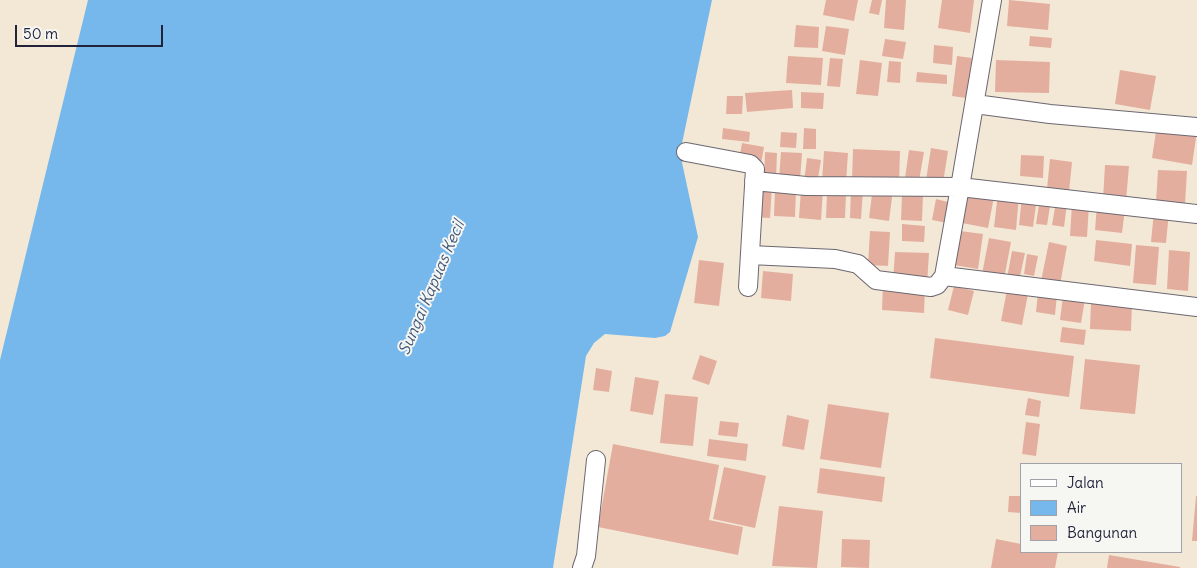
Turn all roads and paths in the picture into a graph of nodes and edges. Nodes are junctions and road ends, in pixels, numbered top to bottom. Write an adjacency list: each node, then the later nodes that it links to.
1 (992, 0): 2 (street)
2 (975, 104): 3 (street); 6 (street)
3 (1197, 127)
4 (686, 152): 5 (street)
5 (754, 181): 6 (street); 8 (street)
6 (960, 187): 7 (street); 9 (street)
7 (1197, 214)
8 (750, 255): 9 (street); 10 (street)
9 (944, 276): 11 (street)
10 (748, 287)
11 (1197, 307)
12 (596, 460): 13 (street)
13 (582, 568)

